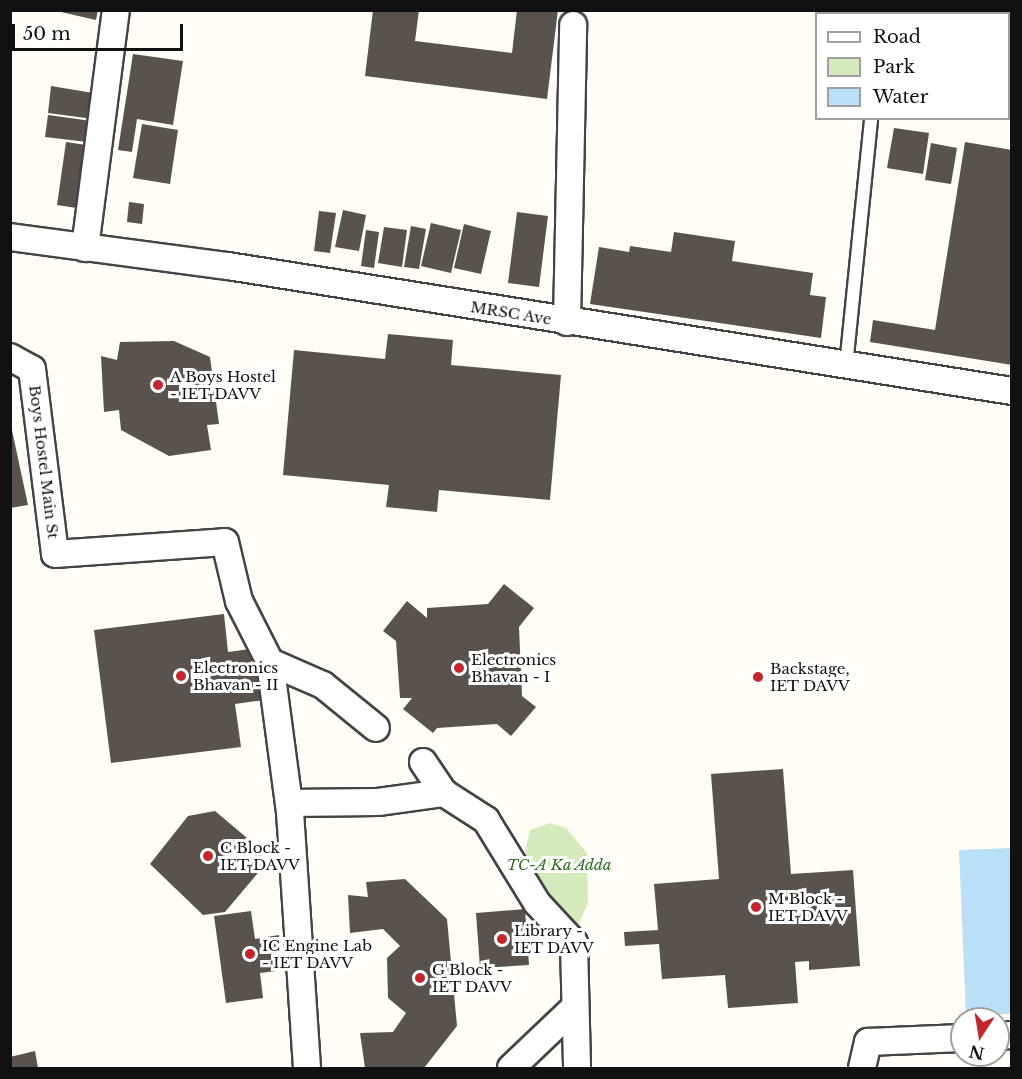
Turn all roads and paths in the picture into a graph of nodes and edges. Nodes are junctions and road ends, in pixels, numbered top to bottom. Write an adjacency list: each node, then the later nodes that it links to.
1 (116, 10): 5 (street)
2 (573, 25): 6 (street)
3 (871, 120): 8 (lane)
4 (10, 237): 5 (street, MRSC Ave)
5 (85, 248): 6 (street, MRSC Ave)
6 (567, 322): 8 (street, MRSC Ave)
7 (10, 357): 10 (street, Boys Hostel Main St)
8 (846, 366): 9 (street, MRSC Ave)
9 (1011, 391)
10 (270, 662): 11 (street); 14 (street)
11 (376, 728)
12 (423, 762): 13 (street)
13 (444, 793): 14 (street); 15 (street)
14 (289, 803): 17 (street)
15 (573, 1009): 18 (street); 19 (street)
16 (950, 1039): 20 (street)
17 (307, 1068)
18 (511, 1068)
19 (577, 1068)
20 (862, 1068)

